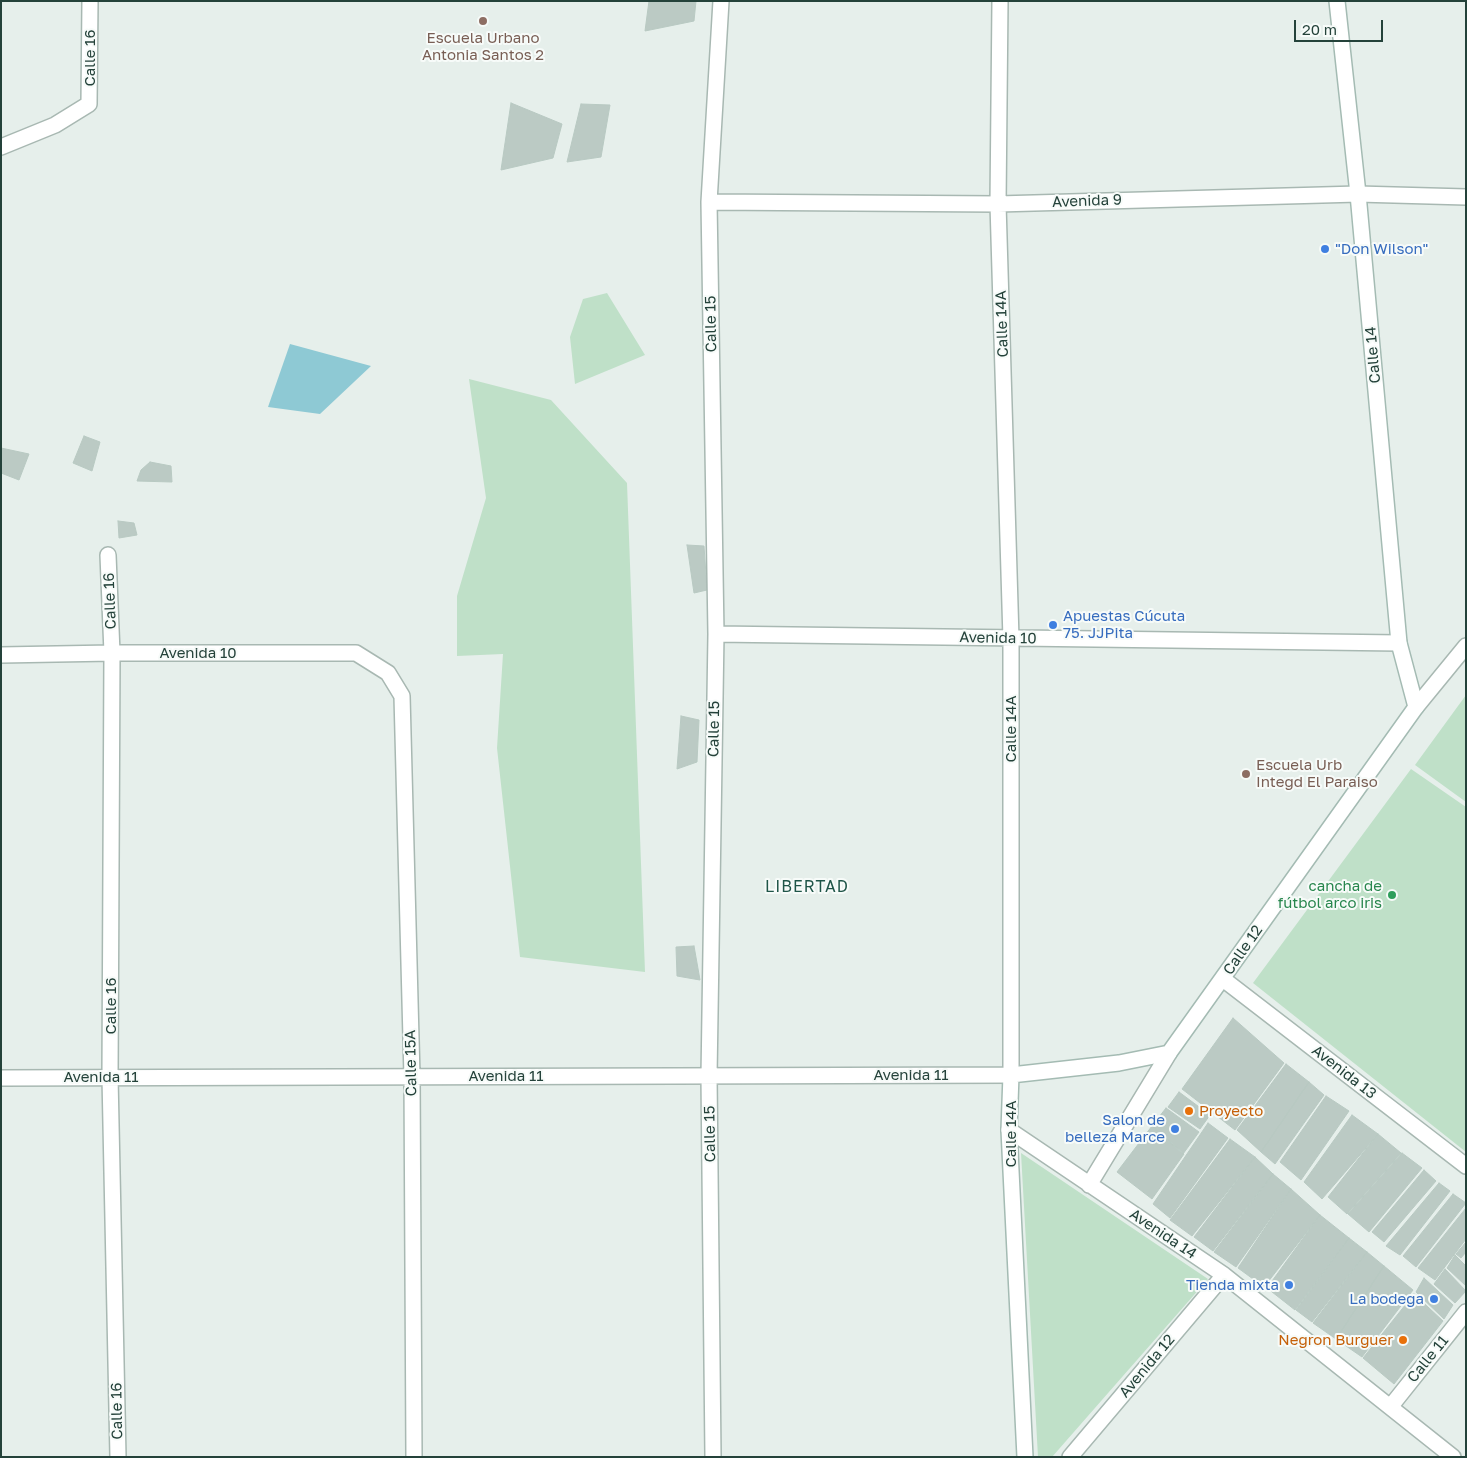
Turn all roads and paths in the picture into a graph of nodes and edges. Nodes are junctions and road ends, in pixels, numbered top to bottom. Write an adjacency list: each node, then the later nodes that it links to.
1 (90, 1): 5 (street, Calle 16)
2 (721, 1): 8 (street, Calle 15)
3 (1000, 1): 9 (street, Calle 14A)
4 (1337, 1): 6 (street, Calle 14)
5 (1, 147)
6 (1358, 194): 7 (street, Avenida 9); 9 (street, Avenida 9); 13 (street, Calle 14)
7 (1466, 197)
8 (709, 202): 9 (street, Avenida 9); 11 (street, Calle 15)
9 (998, 204): 12 (street, Calle 14A)
10 (108, 555): 15 (street, Calle 16)
11 (716, 634): 12 (street, Avenida 10); 22 (street, Calle 15)
12 (1011, 639): 13 (street, Avenida 10); 21 (street, Calle 14A)
13 (1399, 643): 18 (street, Calle 14)
14 (1466, 646): 18 (street, Calle 12)
15 (112, 653): 16 (street, Avenida 10); 17 (street, Avenida 10); 23 (street, Calle 16)
16 (1, 655)
17 (388, 673): 24 (street, Calle 15A)
18 (1416, 707): 19 (street, Calle 12)
19 (1223, 979): 20 (street, Calle 12); 27 (street, Avenida 13)
20 (1169, 1053): 21 (street); 28 (street, Calle 12)
21 (1011, 1075): 22 (street, Avenida 11); 26 (street, Calle 14A)
22 (709, 1076): 24 (street, Avenida 11); 34 (street, Calle 15)
23 (110, 1077): 24 (street, Avenida 11); 25 (street, Avenida 11); 32 (street, Calle 16)
24 (412, 1077): 33 (street, Calle 15A)
25 (1, 1078)
26 (1009, 1130): 28 (street, Avenida 14); 35 (street, Calle 14A)
27 (1466, 1166)
28 (1089, 1185): 29 (street, Avenida 14)
29 (1224, 1275): 31 (street, Avenida 14); 36 (street, Avenida 12)
30 (1466, 1312): 31 (street, Calle 11)
31 (1391, 1406): 37 (street, Avenida 14)
32 (118, 1457)
33 (414, 1457)
34 (713, 1457)
35 (1025, 1457)
36 (1070, 1457)
37 (1453, 1457)

